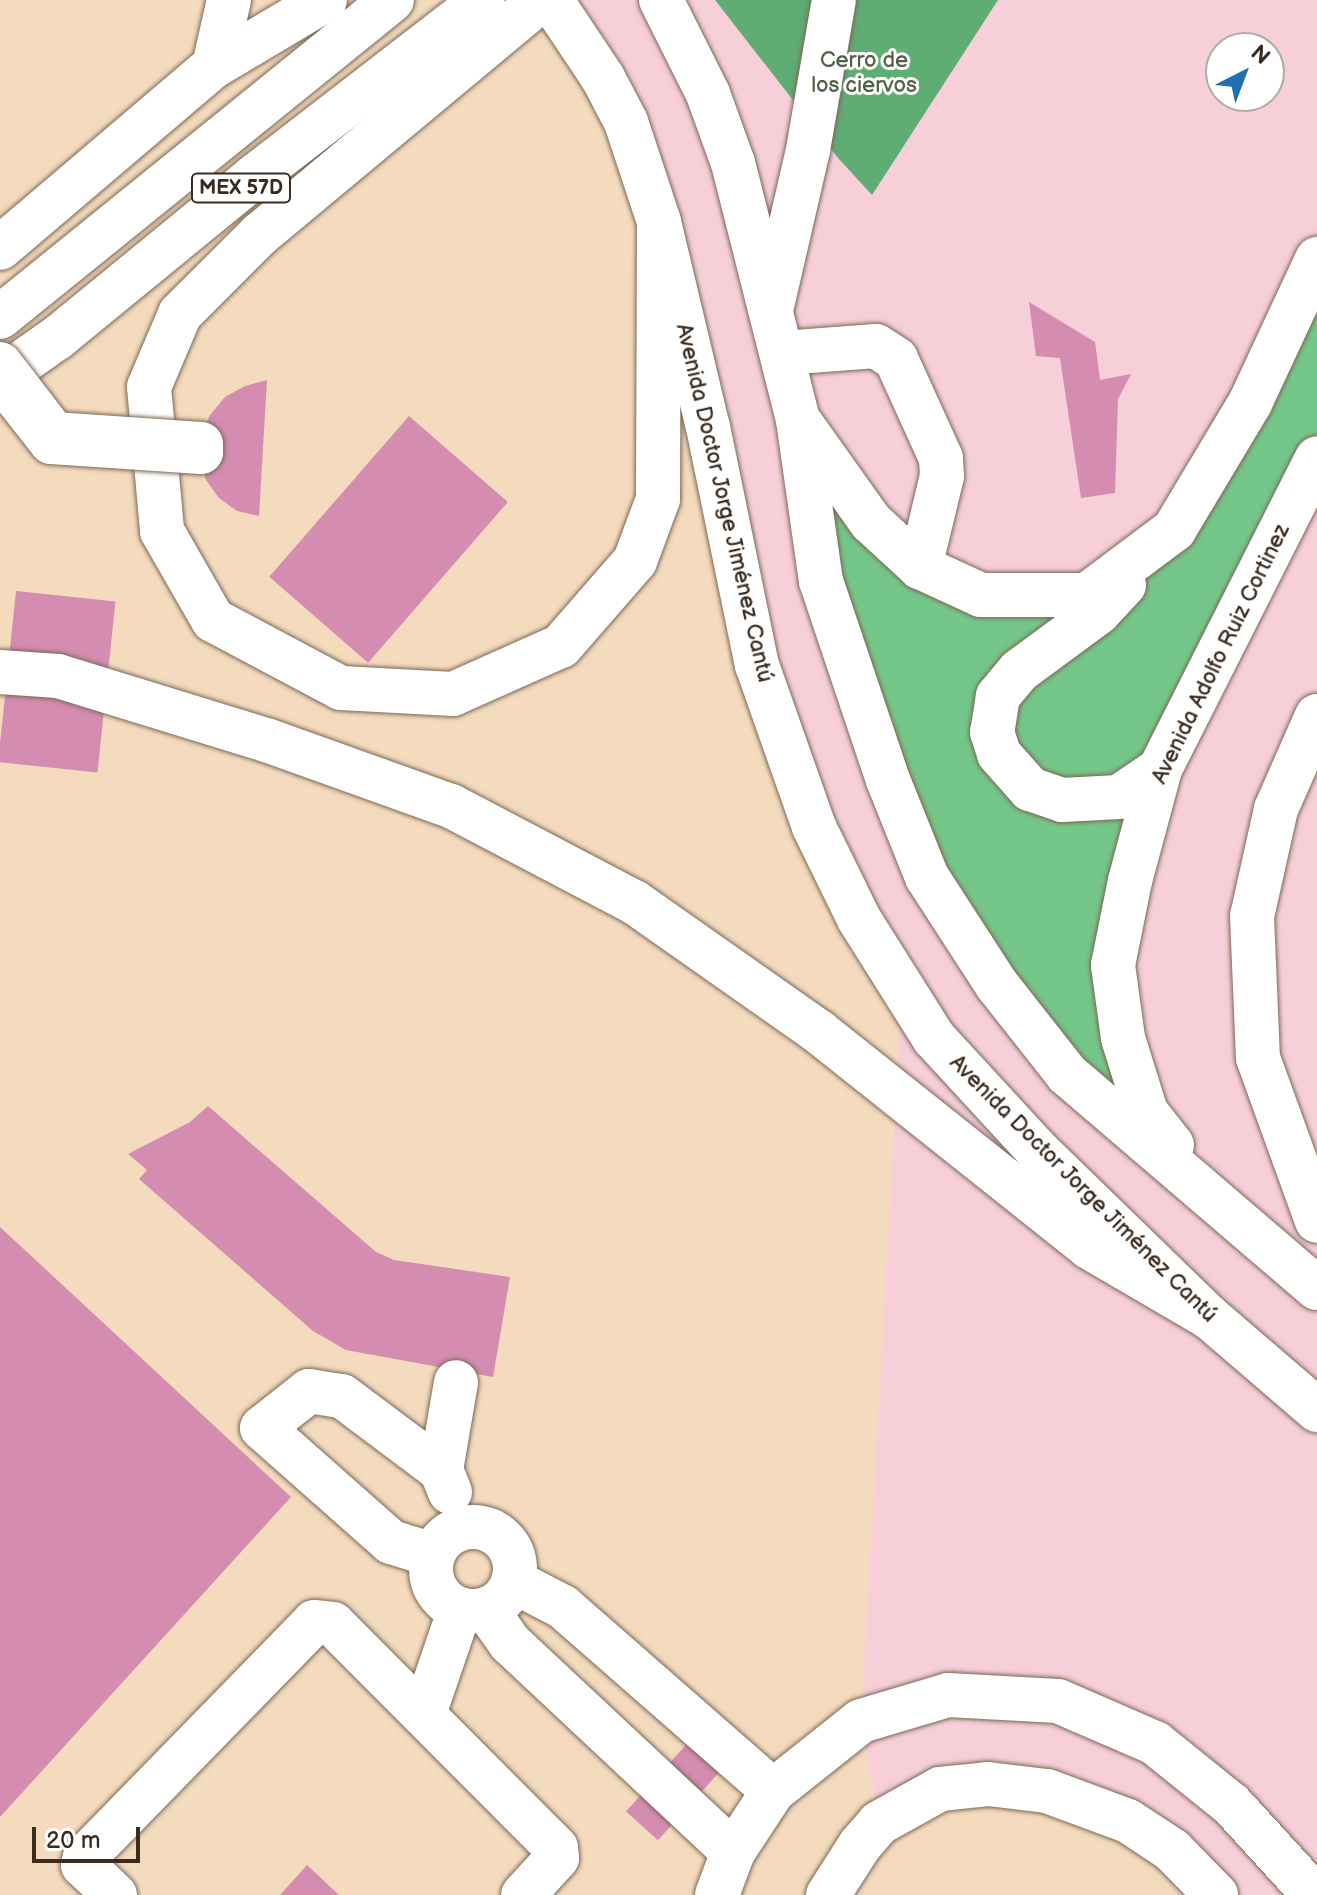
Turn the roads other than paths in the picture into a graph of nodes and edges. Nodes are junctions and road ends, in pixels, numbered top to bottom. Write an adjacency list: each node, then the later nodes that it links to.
1 (229, 0): 9 (main road)
2 (325, 0): 9 (main road)
3 (392, 0): 14 (main road, MEX 57D)
4 (483, 0): 17 (main road, MEX 57D)
5 (541, 0): 10 (main road)
6 (551, 0): 10 (main road, Avenida Doctor Jorge Jiménez Cantú)
7 (834, 0): 13 (main road)
8 (666, 6): 13 (main road)
9 (214, 66): 11 (main road)
10 (659, 222): 28 (main road, Avenida Doctor Jorge Jiménez Cantú)
11 (0, 248)
12 (1317, 259): 20 (main road)
13 (772, 306): 15 (main road)
14 (0, 317)
15 (783, 353): 18 (main road); 21 (main road)
16 (0, 364): 17 (main road, bridge)
17 (0, 378)
18 (798, 420): 21 (main road); 25 (main road)
19 (1317, 458): 24 (main road, Avenida Adolfo Ruiz Cortinez)
20 (1174, 530): 21 (main road); 24 (main road)
21 (920, 567)
22 (0, 672): 28 (main road)
23 (1317, 716): 26 (main road)
24 (1160, 769): 25 (main road, Avenida Adolfo Ruiz Cortinez)
25 (1221, 1206): 27 (main road)
26 (1317, 1221)
27 (1317, 1288)
28 (1209, 1317): 29 (main road, Avenida Doctor Jorge Jiménez Cantú)
29 (1276, 1376): 31 (main road, Avenida Doctor Jorge Jiménez Cantú); 32 (main road)
30 (456, 1382): 33 (main road)
31 (1317, 1410)
32 (1317, 1421)
33 (441, 1470): 34 (main road); 34 (main road)
34 (448, 1541): 35 (main road); 35 (main road)
35 (486, 1599): 36 (main road); 37 (main road); 38 (main road)
36 (424, 1714): 39 (main road); 40 (main road)
37 (773, 1791): 38 (main road); 44 (main road)
38 (733, 1852): 41 (main road)
39 (115, 1895)
40 (523, 1895)
41 (717, 1895)
42 (828, 1895): 43 (main road)
43 (1216, 1895)
44 (1314, 1895)

